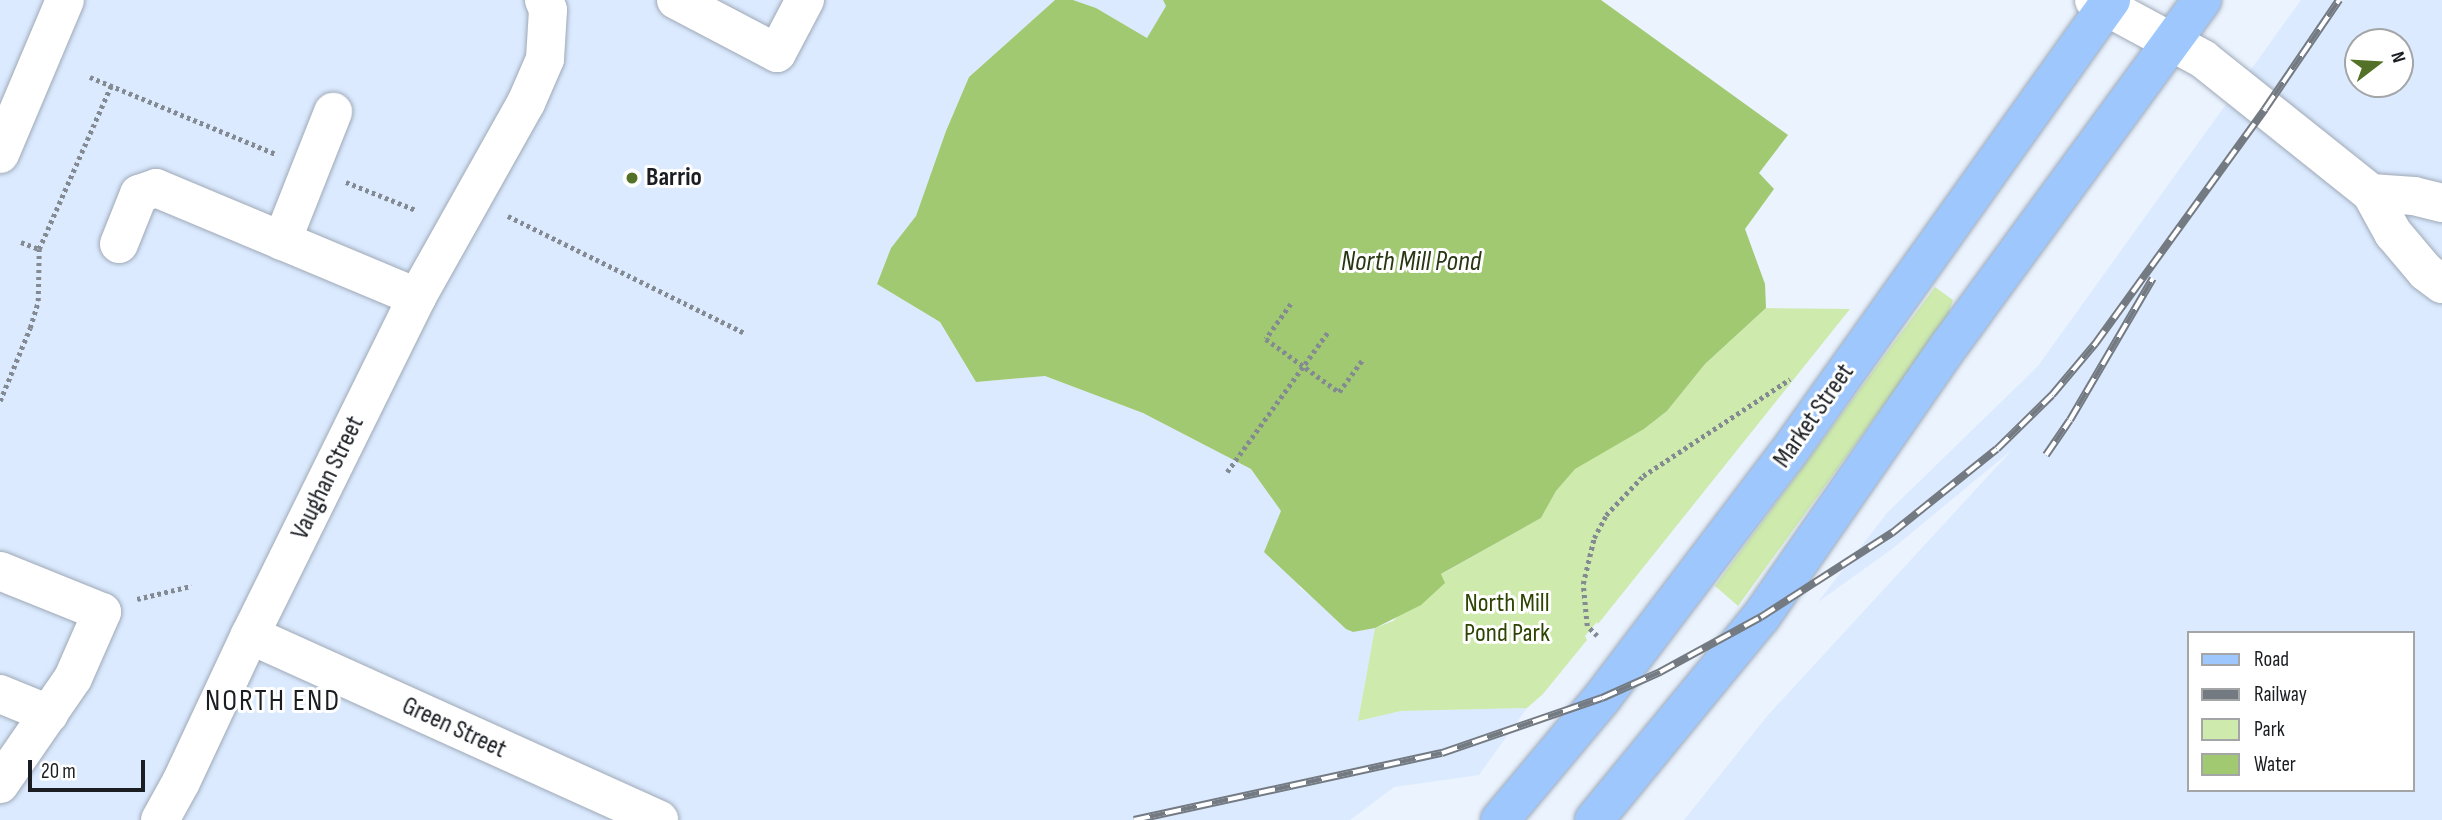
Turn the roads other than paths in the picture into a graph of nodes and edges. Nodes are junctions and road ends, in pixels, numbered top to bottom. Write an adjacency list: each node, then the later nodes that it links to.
1 (65, 0): 9 (street)
2 (544, 0): 15 (street, Vaughan Street)
3 (676, 0): 4 (street)
4 (805, 0)
5 (2202, 0): 7 (main road)
6 (2104, 3): 7 (street); 21 (main road, Market Street)
7 (2170, 43): 10 (street); 24 (main road)
8 (333, 112): 12 (street)
9 (0, 155)
10 (2371, 192): 11 (street); 14 (street)
11 (2442, 203)
12 (282, 241): 13 (street); 15 (street)
13 (119, 244)
14 (2442, 284)
15 (417, 297): 17 (street, Vaughan Street)
16 (0, 571): 19 (street)
17 (250, 635): 22 (street, Vaughan Street); 23 (street, Green Street)
18 (0, 694): 19 (street)
19 (49, 714): 20 (street)
20 (0, 784)
21 (1499, 817)
22 (160, 820)
23 (659, 820)
24 (1594, 820)

